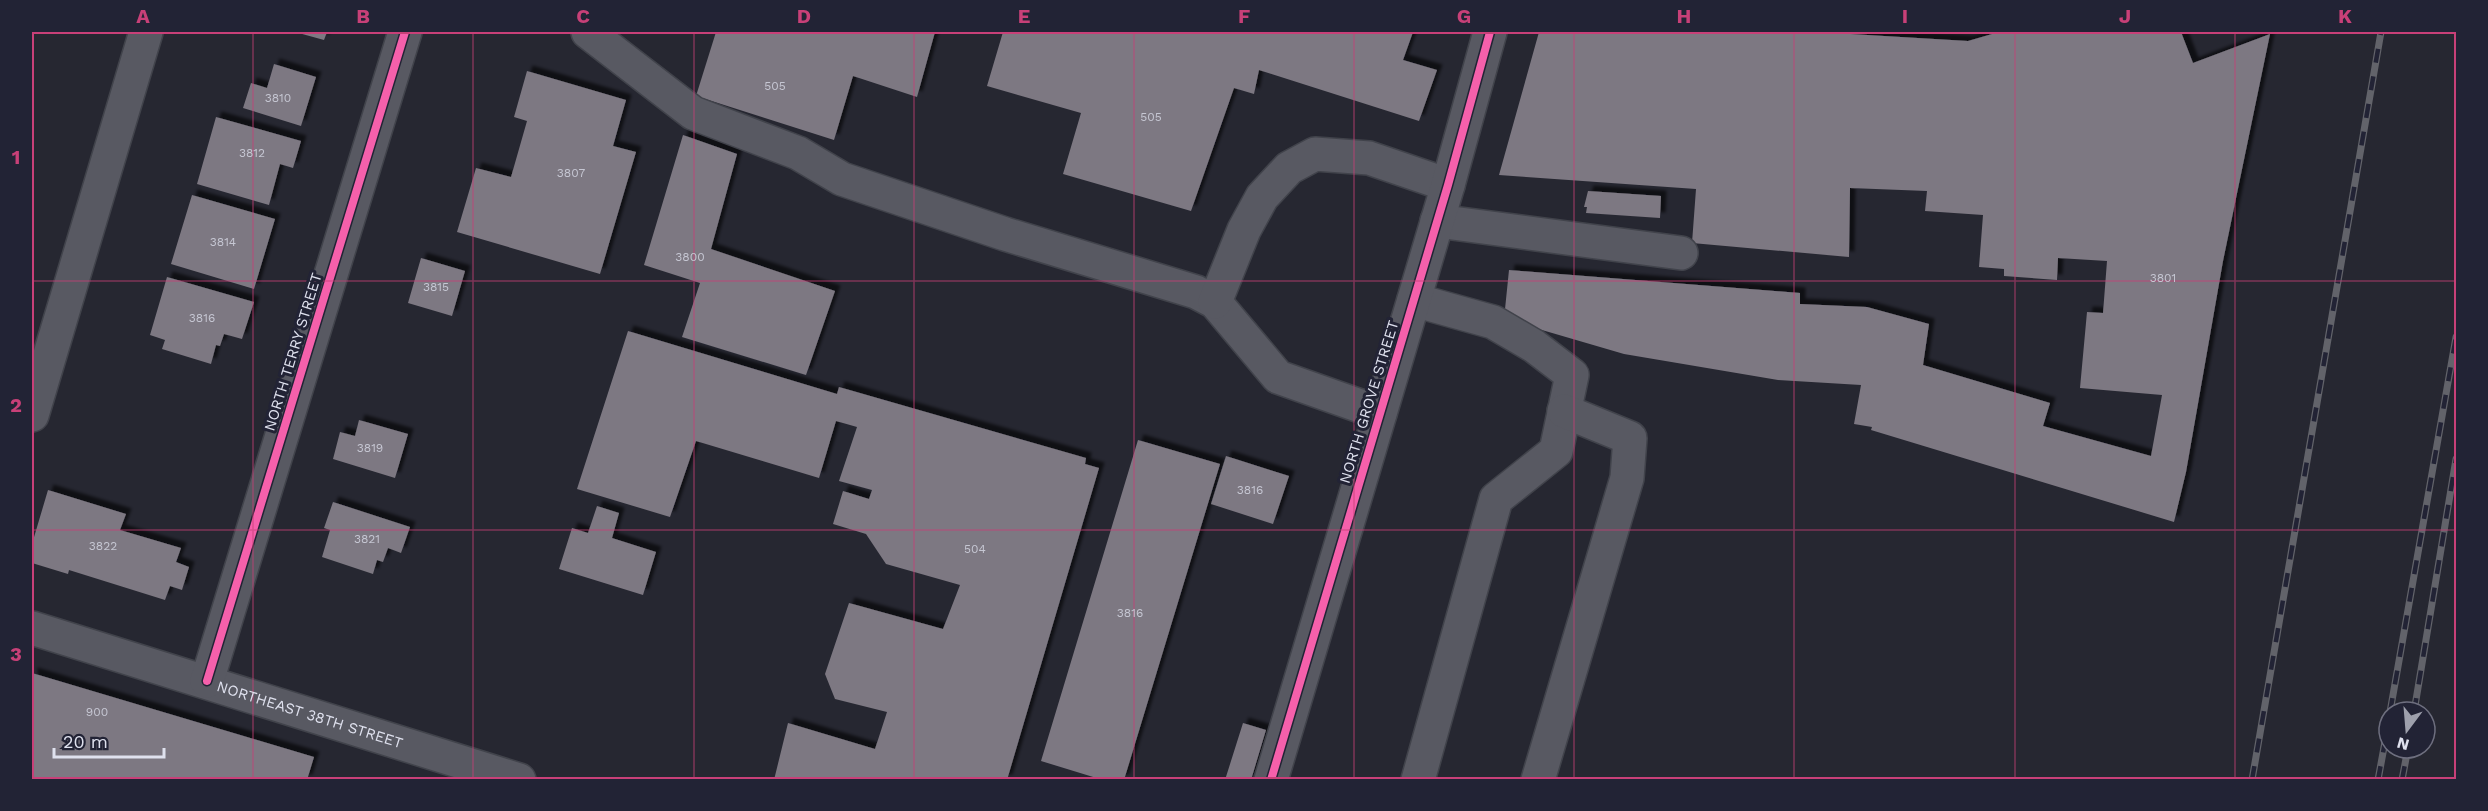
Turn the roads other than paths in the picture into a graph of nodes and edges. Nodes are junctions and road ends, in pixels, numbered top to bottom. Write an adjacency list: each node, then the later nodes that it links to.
1 (146, 32): 12 (street)
2 (405, 32): 14 (street, NORTH TERRY STREET)
3 (588, 32): 9 (street)
4 (1490, 32): 5 (street, NORTH GROVE STREET)
5 (1448, 185): 6 (street, NORTH GROVE STREET); 9 (street)
6 (1437, 221): 7 (street); 8 (street, NORTH GROVE STREET)
7 (1681, 253)
8 (1414, 300): 10 (street); 11 (street, NORTH GROVE STREET)
9 (1215, 302): 11 (street)
10 (1564, 411): 17 (street); 18 (street)
11 (1380, 413): 16 (street, NORTH GROVE STREET)
12 (32, 415)
13 (32, 628): 14 (street, NORTHEAST 38TH STREET)
14 (207, 681): 15 (street, NORTHEAST 38TH STREET)
15 (519, 780)
16 (1271, 780)
17 (1418, 780)
18 (1539, 780)

